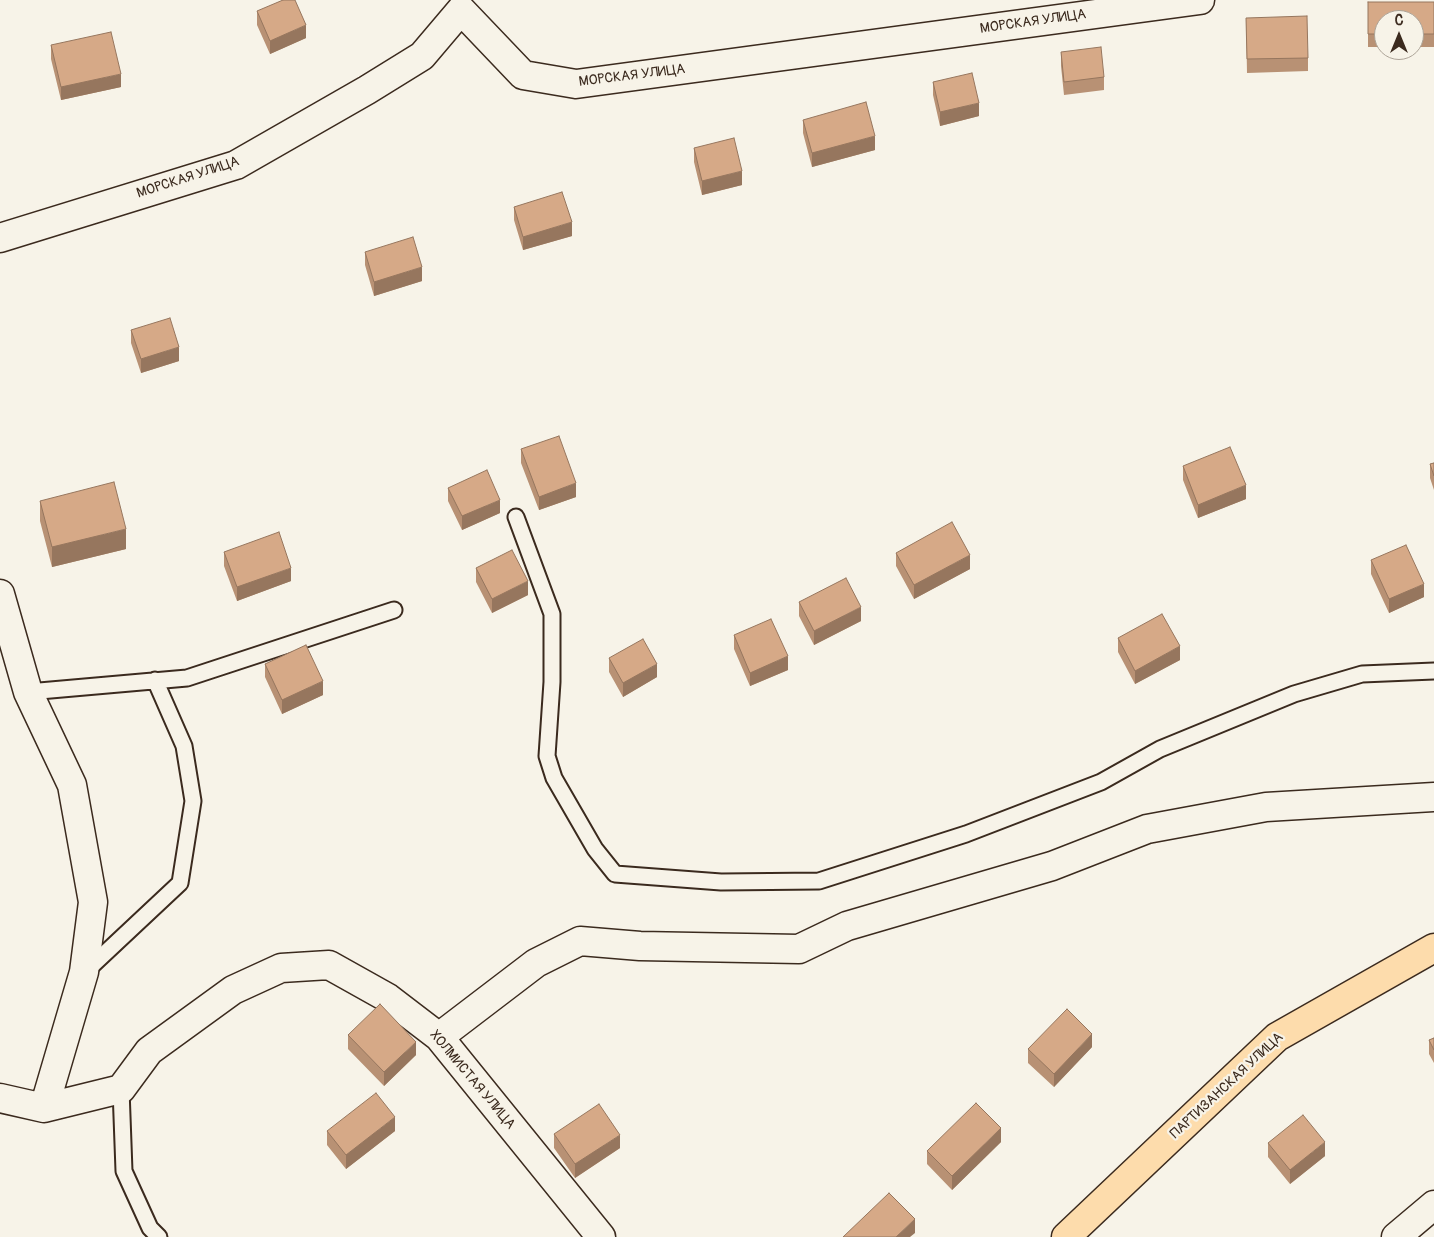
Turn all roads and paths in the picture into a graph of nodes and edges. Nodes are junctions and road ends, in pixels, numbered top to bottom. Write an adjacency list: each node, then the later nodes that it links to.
1 (1200, 0): 2 (street, МОРСКАЯ УЛИЦА)
2 (459, 5): 3 (street, МОРСКАЯ УЛИЦА)
3 (0, 238)
4 (516, 517): 7 (lane)
5 (0, 594): 9 (street)
6 (394, 610): 8 (lane)
7 (1434, 671)
8 (155, 680): 9 (lane); 12 (lane)
9 (28, 692): 12 (street)
10 (1434, 797): 13 (street)
11 (1434, 948): 20 (main road, ПАРТИЗАНСКАЯ УЛИЦА)
12 (84, 972): 16 (street)
13 (439, 1037): 14 (street, ХОЛМИСТАЯ УЛИЦА); 19 (street, ХОЛМИСТАЯ УЛИЦА)
14 (121, 1089): 16 (street); 18 (lane)
15 (0, 1098): 16 (street)
16 (44, 1108)
17 (1434, 1205): 21 (street)
18 (159, 1237)
19 (601, 1237)
20 (1066, 1237)
21 (1396, 1237)

